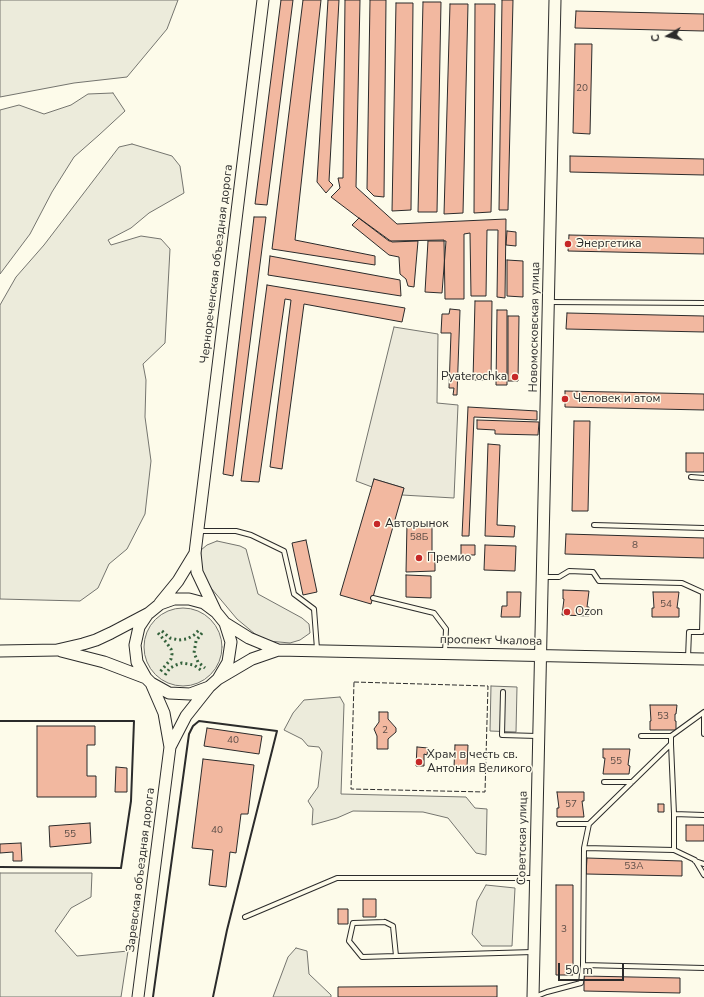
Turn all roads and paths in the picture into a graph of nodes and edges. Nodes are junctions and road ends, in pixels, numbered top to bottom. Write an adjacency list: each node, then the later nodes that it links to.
1 (263, 0): 9 (main road, Чернореченская объездная дорога)
2 (555, 0): 3 (main road, Новомосковская улица)
3 (548, 302): 4 (lane); 11 (main road, Новомосковская улица)
4 (704, 303)
5 (691, 477): 6 (lane)
6 (704, 478)
7 (594, 525): 8 (lane)
8 (704, 528)
9 (197, 532): 10 (main road, Чернореченская объездная дорога); 20 (lane)
10 (195, 553): 14 (main road); 15 (main road)
11 (541, 577): 12 (lane); 23 (main road, Новомосковская улица)
12 (703, 593): 24 (lane)
13 (373, 598): 22 (lane)
14 (160, 604): 15 (main road); 16 (main road)
15 (216, 612): 17 (main road)
16 (149, 613): 18 (main road); 27 (main road)
17 (225, 623): 19 (main road); 26 (main road)
18 (57, 650): 21 (main road); 27 (main road)
19 (278, 650): 20 (main road, проспект Чкалова); 26 (main road)
20 (318, 650): 22 (main road, проспект Чкалова)
21 (0, 651)
22 (445, 653): 23 (main road, проспект Чкалова)
23 (539, 655): 24 (main road, проспект Чкалова); 33 (main road, Советская улица)
24 (688, 659): 25 (main road, проспект Чкалова)
25 (704, 659)
26 (218, 679): 28 (main road)
27 (149, 680): 28 (main road); 37 (main road)
28 (209, 687): 37 (main road)
29 (503, 692): 33 (lane)
30 (704, 712): 35 (lane)
31 (704, 716): 32 (lane)
32 (704, 734)
33 (538, 736): 49 (main road, Советская улица)
34 (641, 736): 35 (lane)
35 (671, 736): 36 (lane)
36 (671, 744): 39 (lane); 40 (lane)
37 (170, 747): 55 (main road, Заревская объездная дорога)
38 (604, 782): 39 (lane)
39 (632, 782): 43 (lane)
40 (674, 814): 41 (lane); 45 (lane)
41 (704, 815)
42 (559, 824): 43 (lane)
43 (589, 824): 44 (lane)
44 (584, 848): 45 (lane); 53 (lane)
45 (674, 850): 46 (lane)
46 (695, 860): 47 (lane); 48 (lane)
47 (704, 864)
48 (704, 875)
49 (535, 878): 50 (lane); 51 (main road, Советская улица)
50 (245, 917)
51 (534, 952): 52 (lane); 56 (main road, Советская улица)
52 (396, 956): 52 (lane)
53 (583, 964): 54 (lane); 56 (lane)
54 (704, 968)
55 (138, 997)
56 (534, 997)

